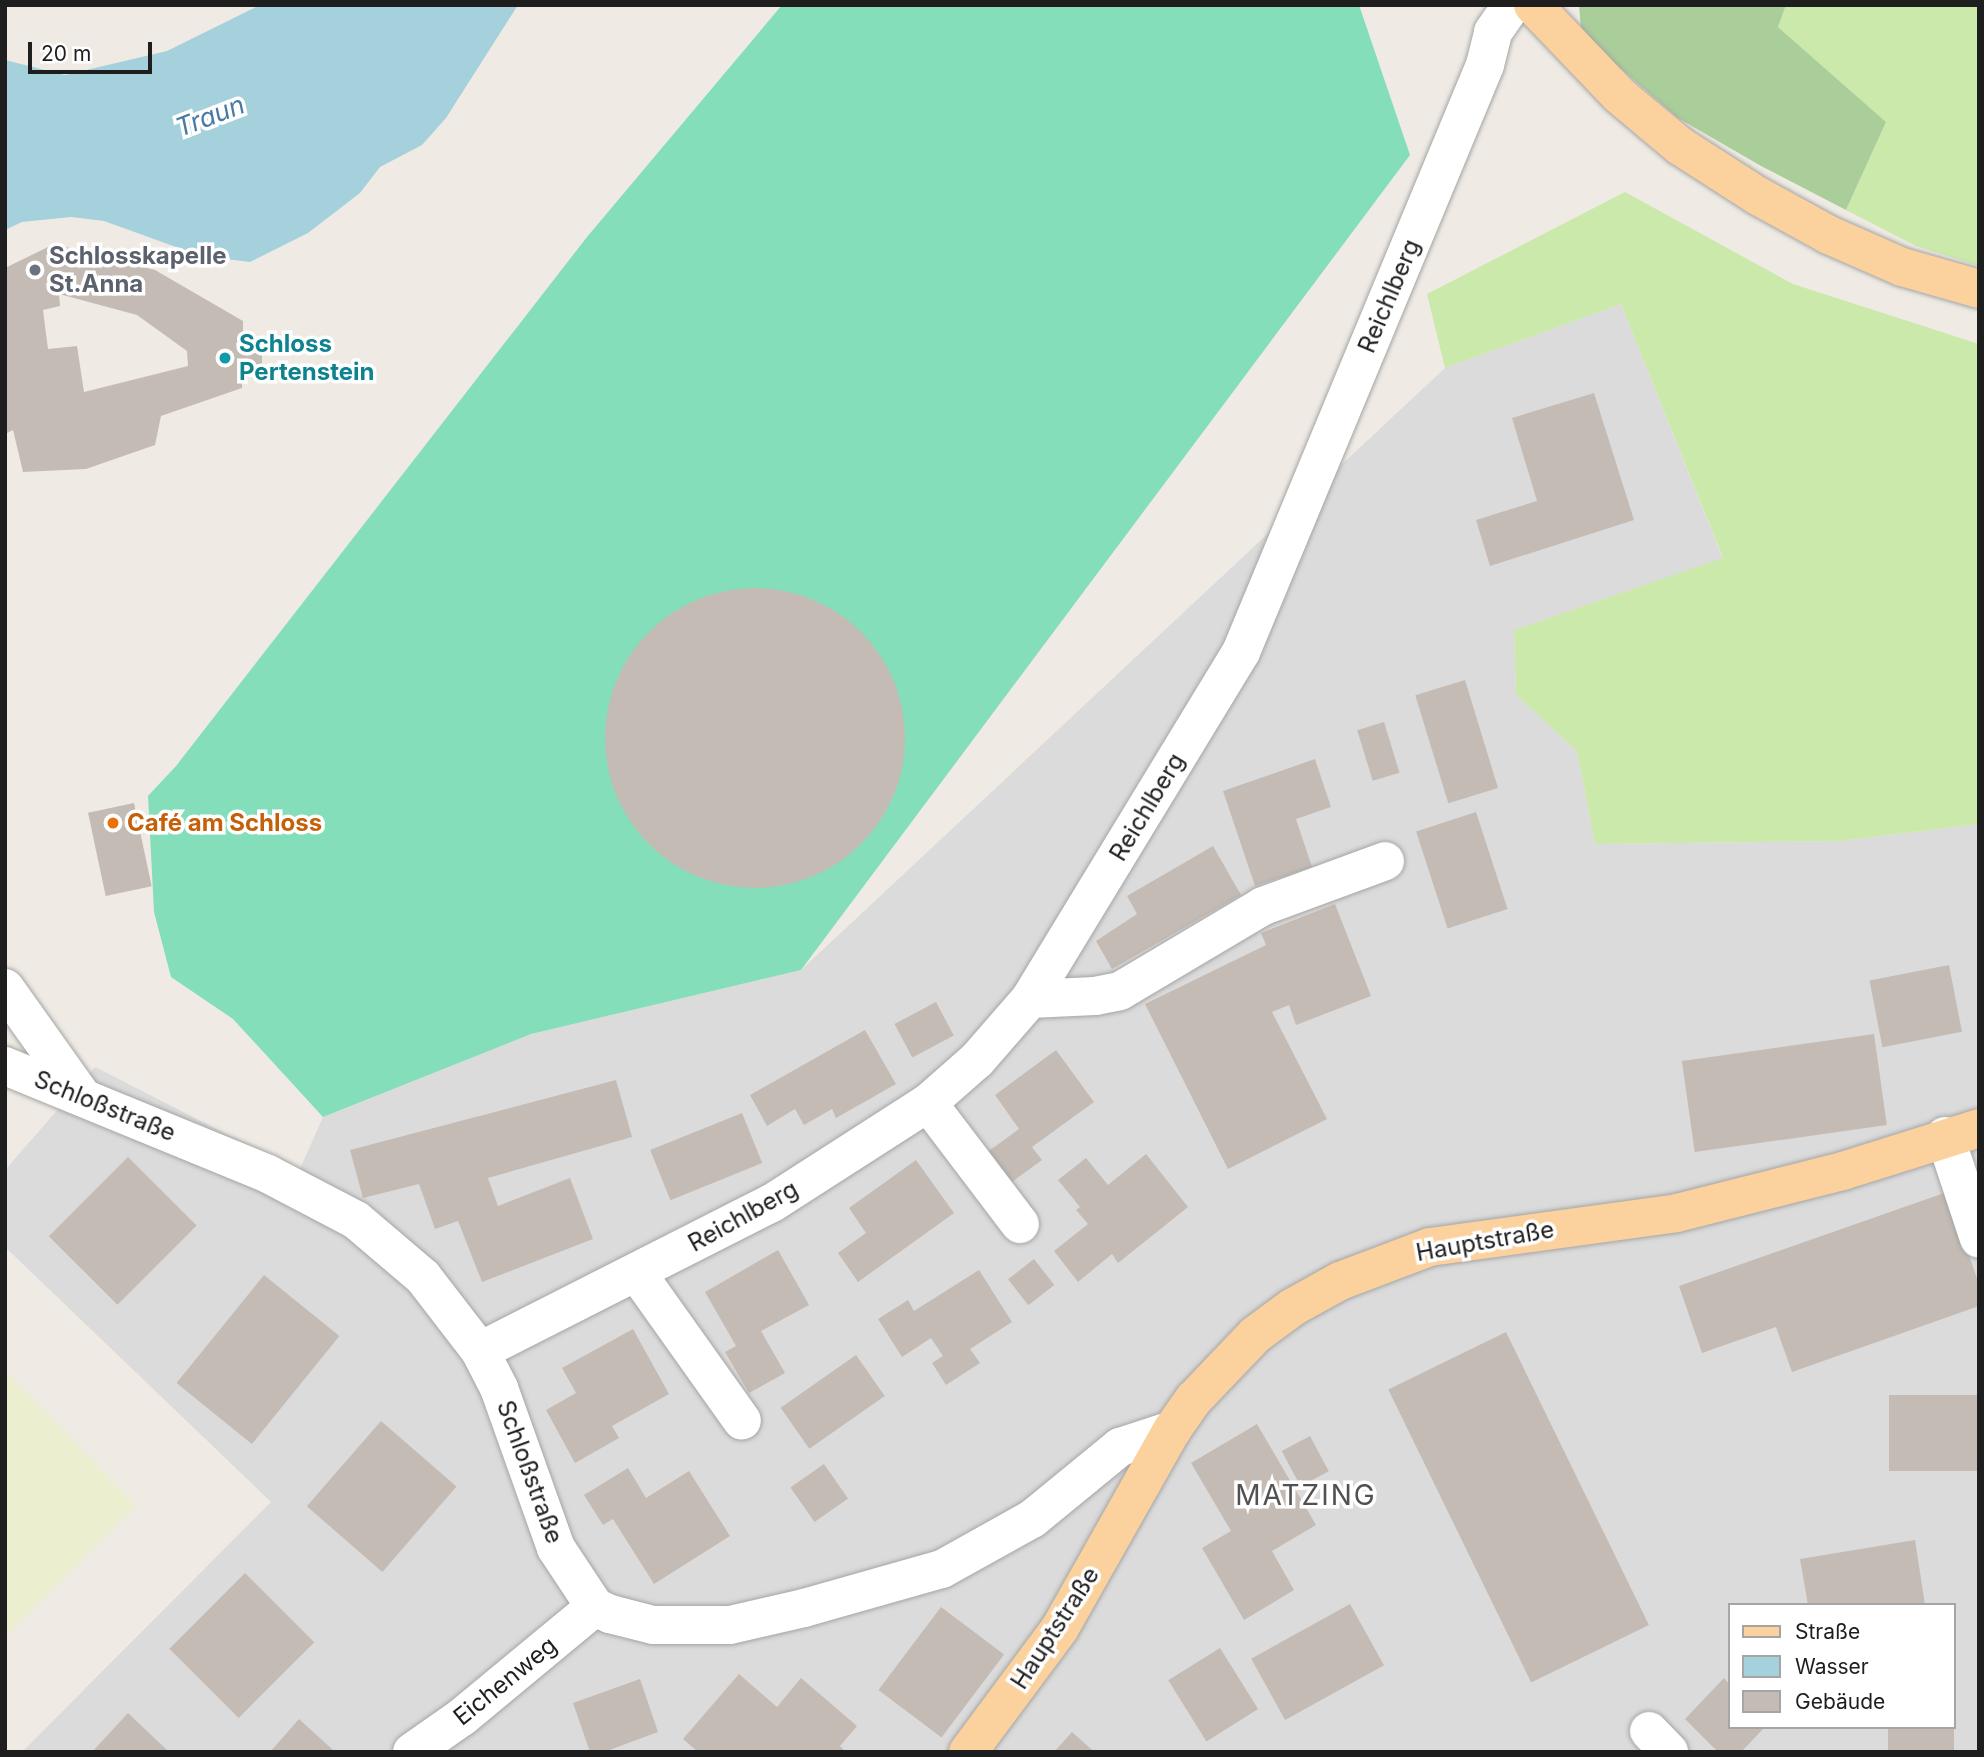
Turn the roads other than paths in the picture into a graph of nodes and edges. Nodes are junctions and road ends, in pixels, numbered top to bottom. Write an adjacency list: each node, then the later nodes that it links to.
1 (1512, 5): 6 (street, Reichlberg)
2 (1532, 5): 3 (main road)
3 (1979, 289)
4 (1385, 860): 6 (street)
5 (5, 988): 8 (street)
6 (1030, 999): 9 (street, Reichlberg)
7 (5, 1066): 8 (street, Schloßstraße)
8 (81, 1095): 14 (street, Schloßstraße)
9 (928, 1103): 11 (street); 13 (street, Reichlberg)
10 (1962, 1132): 12 (street); 16 (main road, Hauptstraße)
11 (1020, 1224)
12 (1979, 1239)
13 (637, 1273): 14 (street, Reichlberg); 15 (street)
14 (480, 1350): 17 (street, Schloßstraße)
15 (742, 1421)
16 (1172, 1430): 17 (street); 19 (main road, Hauptstraße)
17 (595, 1607): 18 (street, Eichenweg)
18 (412, 1752)
19 (968, 1752)

